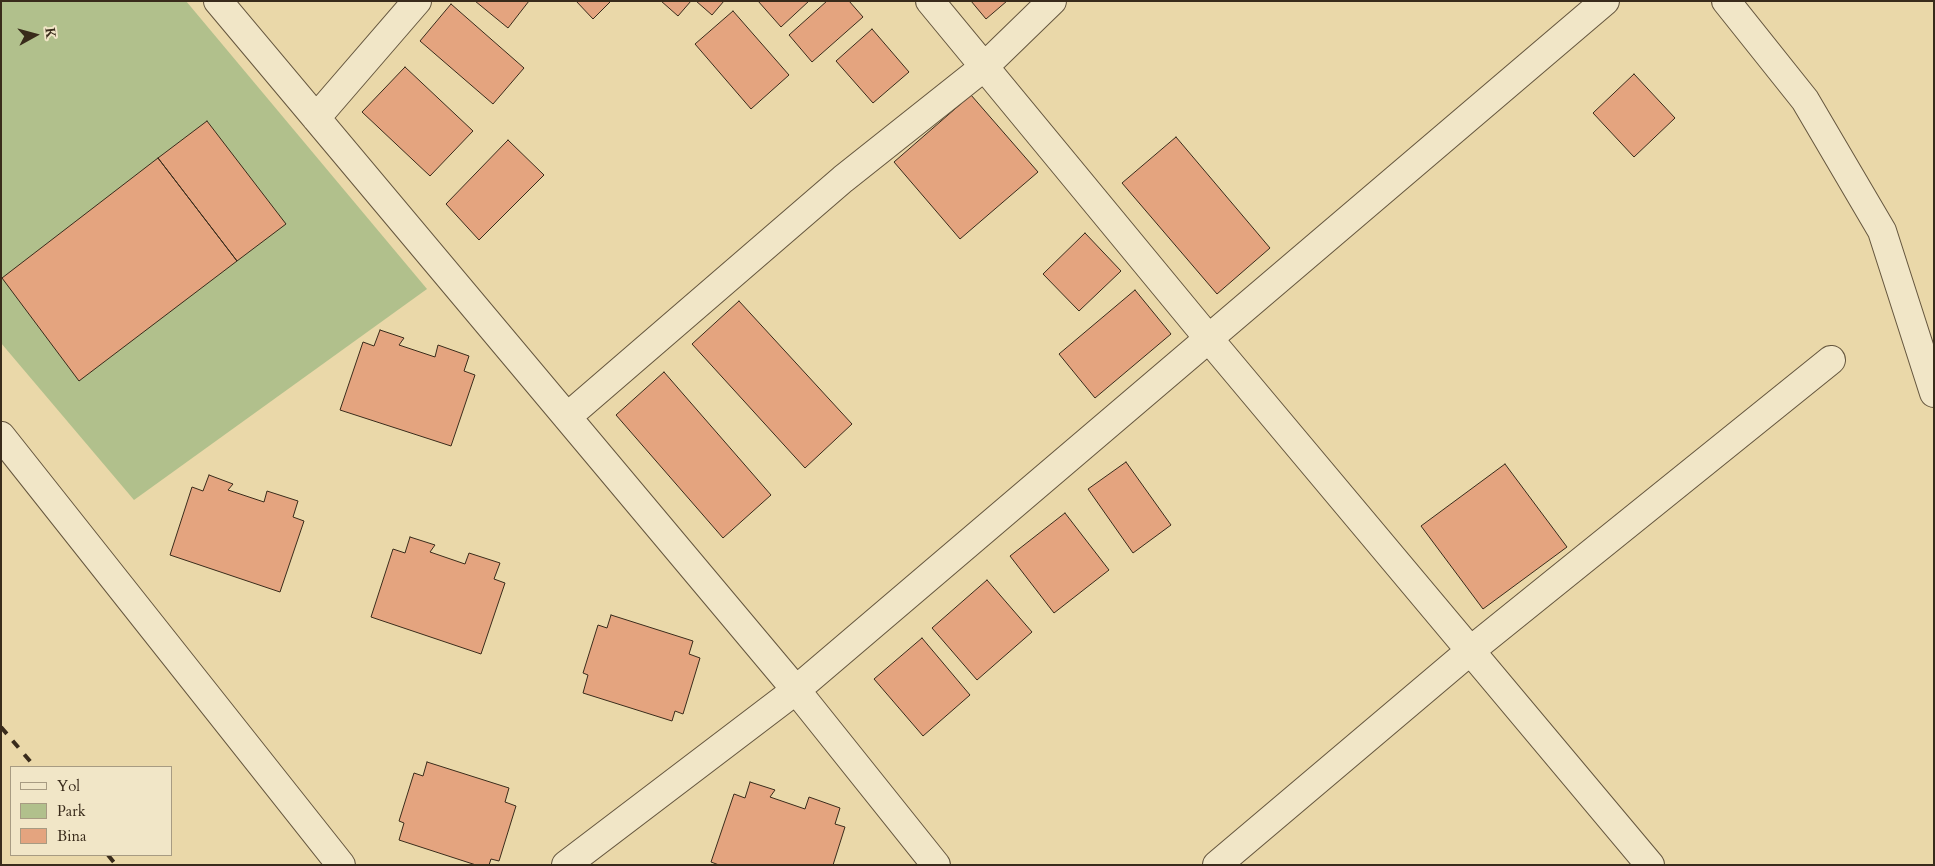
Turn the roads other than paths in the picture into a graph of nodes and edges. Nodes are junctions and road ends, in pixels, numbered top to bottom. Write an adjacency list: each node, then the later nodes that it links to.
1 (218, 1): 8 (street)
2 (417, 1): 8 (street)
3 (930, 1): 7 (street)
4 (1052, 1): 7 (street)
5 (1605, 1): 9 (street)
6 (1726, 1): 11 (street)
7 (984, 67): 9 (street); 12 (street)
8 (316, 118): 12 (street)
9 (1209, 339): 14 (street); 15 (street)
10 (1831, 360): 14 (street)
11 (1934, 393)
12 (567, 417): 15 (street)
13 (1, 436): 16 (street)
14 (1470, 651): 19 (street); 20 (street)
15 (796, 690): 17 (street); 18 (street)
16 (341, 865)
17 (566, 865)
18 (936, 865)
19 (1217, 865)
20 (1650, 865)

